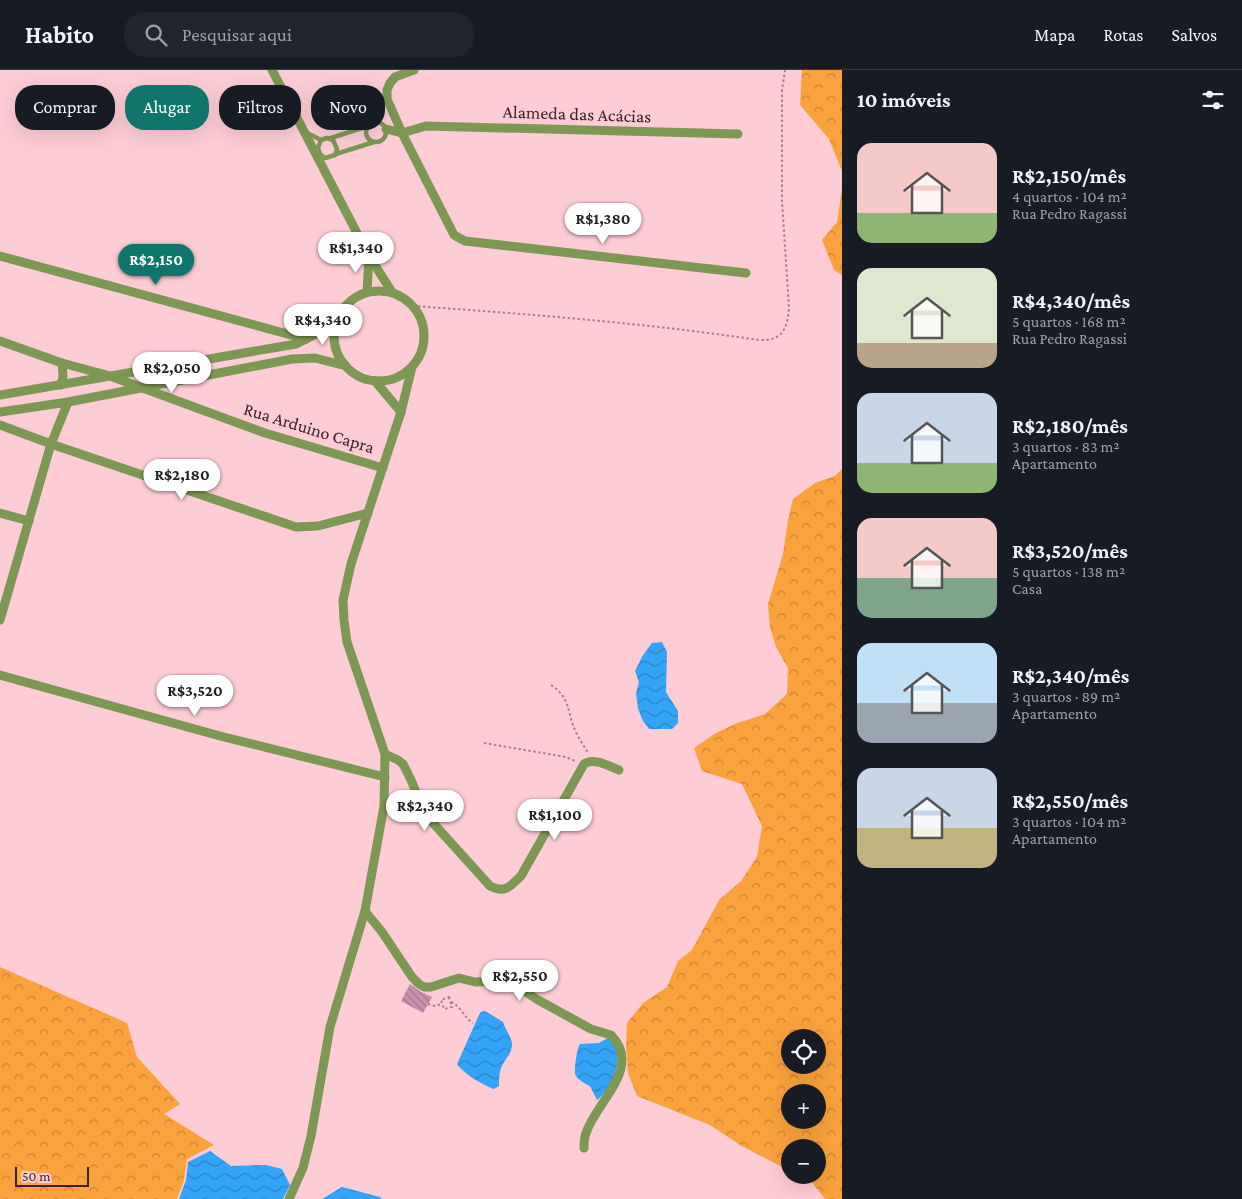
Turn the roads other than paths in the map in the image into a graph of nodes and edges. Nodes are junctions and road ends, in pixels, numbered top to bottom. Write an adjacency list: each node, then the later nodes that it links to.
1 (272, 70): 6 (street)
2 (414, 70): 7 (street)
3 (386, 129): 7 (street); 11 (lane)
4 (356, 130): 9 (lane)
5 (368, 130): 11 (lane)
6 (305, 132): 10 (lane); 14 (street)
7 (402, 133): 8 (street, Alameda das Acácias); 17 (street)
8 (738, 134)
9 (331, 138): 10 (lane); 12 (lane)
10 (321, 140): 13 (lane)
11 (374, 142): 12 (lane)
12 (335, 155): 13 (lane)
13 (329, 158): 14 (lane)
14 (325, 173): 16 (street)
15 (0, 256): 21 (street)
16 (369, 256): 18 (street); 19 (street)
17 (746, 273)
18 (367, 292): 19 (street); 20 (street)
19 (392, 292): 25 (street)
20 (337, 319): 21 (street); 24 (street)
21 (306, 339): 26 (street)
22 (0, 341): 23 (street, Rua Arduino Capra)
23 (62, 363): 26 (street, Rua Arduino Capra); 28 (street)
24 (346, 366): 27 (street); 29 (street)
25 (412, 367): 27 (street); 33 (street)
26 (110, 376): 28 (street); 29 (street, Rua Arduino Capra)
27 (375, 381): 33 (street)
28 (61, 384): 30 (street)
29 (140, 388): 31 (street); 36 (street, Rua Arduino Capra)
30 (0, 395)
31 (68, 402): 32 (street); 35 (street)
32 (0, 412)
33 (401, 412): 36 (street)
34 (0, 424): 35 (street)
35 (51, 444): 37 (street); 39 (street)
36 (382, 468): 37 (street)
37 (368, 512): 43 (street)
38 (0, 513): 39 (street)
39 (29, 521): 40 (street)
40 (4, 593): 41 (street)
41 (0, 620)
42 (0, 675): 45 (street)
43 (385, 754): 44 (street); 45 (street)
44 (619, 770)
45 (385, 777): 46 (street)
46 (365, 911): 47 (street); 48 (street)
47 (584, 1148)
48 (289, 1199)

